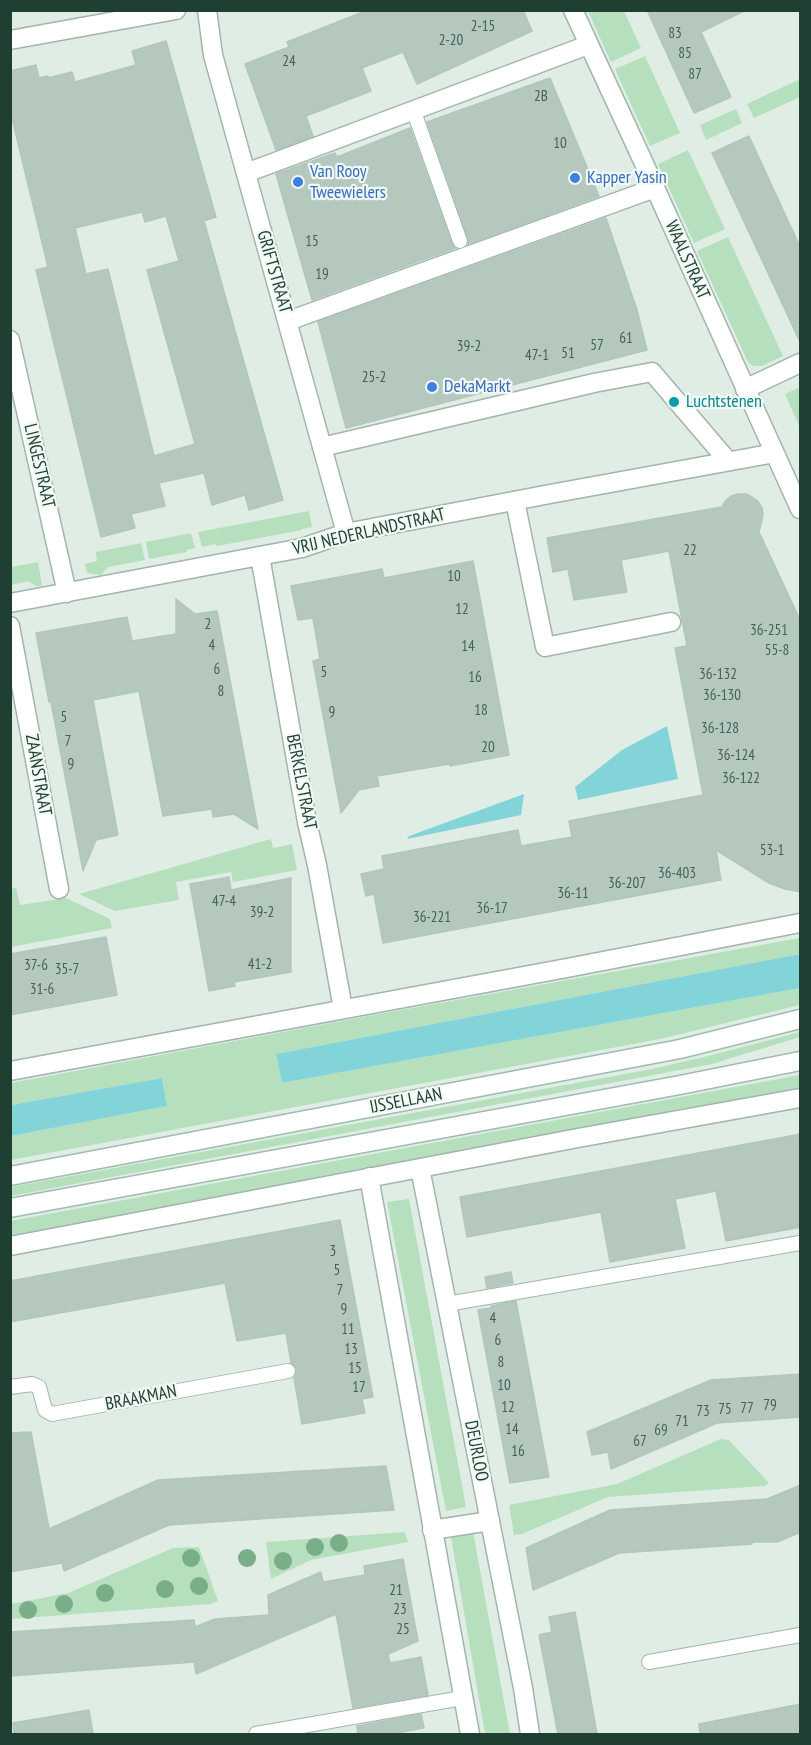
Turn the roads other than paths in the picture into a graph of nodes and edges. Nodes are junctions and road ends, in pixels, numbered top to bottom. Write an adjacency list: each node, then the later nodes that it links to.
1 (176, 10): 4 (street)
2 (207, 10): 7 (street, GRIFTSTRAAT)
3 (573, 10): 5 (street, WAALSTRAAT)
4 (10, 40)
5 (588, 45): 6 (street); 8 (street, WAALSTRAAT)
6 (414, 112): 7 (street); 9 (lane)
7 (246, 173): 10 (street, GRIFTSTRAAT)
8 (655, 188): 10 (street); 13 (street, WAALSTRAAT)
9 (460, 241)
10 (288, 321): 14 (street, GRIFTSTRAAT)
11 (10, 340): 21 (street, LINGESTRAAT)
12 (801, 363): 13 (street)
13 (745, 388): 15 (street, WAALSTRAAT)
14 (322, 447): 16 (street); 19 (street, GRIFTSTRAAT)
15 (775, 453): 16 (street, VRIJ NEDERLANDSTRAAT); 18 (street, WAALSTRAAT)
16 (728, 460): 17 (street, VRIJ NEDERLANDSTRAAT)
17 (515, 501): 19 (street, VRIJ NEDERLANDSTRAAT); 23 (street)
18 (801, 509)
19 (346, 534): 20 (street, VRIJ NEDERLANDSTRAAT)
20 (260, 556): 21 (street, VRIJ NEDERLANDSTRAAT); 27 (street, BERKELSTRAAT)
21 (67, 593): 22 (street, VRIJ NEDERLANDSTRAAT)
22 (10, 603)
23 (671, 622)
24 (10, 626): 25 (street, ZAANSTRAAT)
25 (58, 889)
26 (801, 924): 27 (street)
27 (343, 1009): 30 (street)
28 (801, 1019): 33 (street, IJSSELLAAN)
29 (801, 1061): 35 (street, IJSSELLAAN)
30 (10, 1071)
31 (801, 1098): 32 (street)
32 (420, 1168): 34 (street); 38 (street, DEURLOO)
33 (10, 1176)
34 (369, 1178): 37 (street); 42 (street)
35 (10, 1208)
36 (801, 1243): 38 (lane)
37 (10, 1246)
38 (447, 1304): 41 (street, DEURLOO)
39 (288, 1371): 40 (lane, BRAAKMAN)
40 (10, 1388)
41 (490, 1521): 42 (street); 48 (street, DEURLOO)
42 (432, 1530): 45 (street)
43 (801, 1635): 44 (lane)
44 (649, 1662)
45 (462, 1698): 46 (lane); 47 (street)
46 (256, 1734)
47 (470, 1734)
48 (530, 1734)

